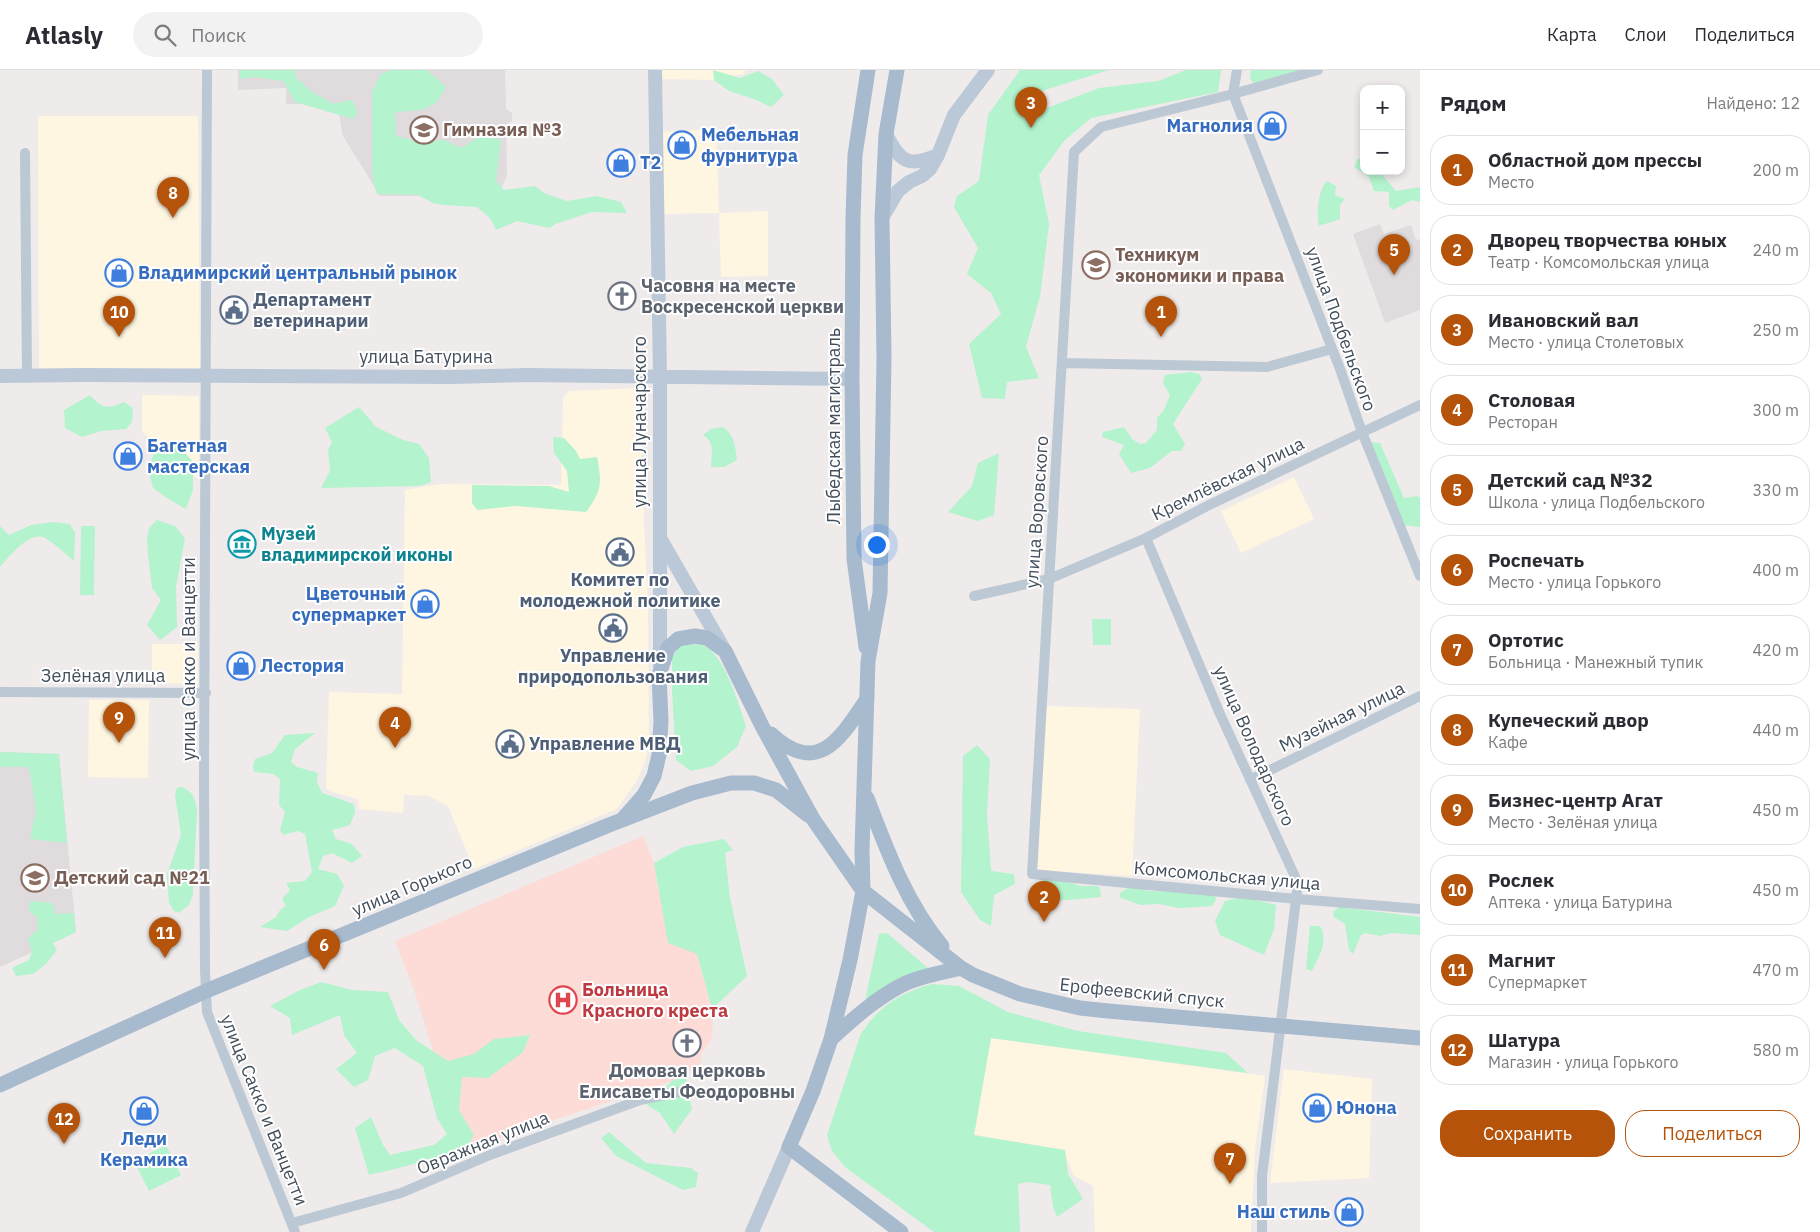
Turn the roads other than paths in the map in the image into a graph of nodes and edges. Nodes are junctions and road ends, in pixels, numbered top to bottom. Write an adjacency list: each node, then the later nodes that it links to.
1 (207, 70): 17 (street, улица Сакко и Ванцетти)
2 (655, 70): 18 (main road, улица Луначарского)
3 (868, 70): 19 (main road, Лыбедская магистраль)
4 (897, 70): 9 (main road, Лыбедская магистраль)
5 (988, 70): 11 (main road)
6 (1237, 70): 8 (street)
7 (1318, 70): 8 (street)
8 (1234, 94): 13 (street, улица Подбельского); 14 (street, улица Воровского)
9 (886, 134): 11 (main road); 12 (main road, Лыбедская магистраль)
10 (25, 154): 16 (street)
11 (938, 155): 12 (main road)
12 (882, 218): 28 (main road, Лыбедская магистраль)
13 (1332, 349): 14 (street); 21 (street, улица Подбельского)
14 (1062, 363): 25 (street, улица Воровского)
15 (0, 376): 16 (main road, улица Батурина)
16 (28, 376): 17 (main road, улица Батурина)
17 (206, 376): 18 (main road, улица Батурина); 31 (street, улица Сакко и Ванцетти)
18 (660, 376): 19 (main road, улица Батурина); 22 (main road, улица Луначарского)
19 (852, 379): 28 (main road, Лыбедская магистраль)
20 (1420, 405): 21 (street, Кремлёвская улица)
21 (1362, 432): 23 (street, Кремлёвская улица); 24 (street, улица Подбельского)
22 (659, 535): 27 (main road, улица Луначарского); 29 (main road, улица Луначарского)
23 (1146, 538): 25 (street, Кремлёвская улица); 35 (street, улица Володарского)
24 (1420, 576)
25 (1049, 579): 26 (street, Кремлёвская улица); 39 (street, улица Воровского)
26 (974, 596)
27 (725, 651): 29 (main road); 34 (main road, улица Луначарского)
28 (868, 661): 33 (main road, Лыбедская магистраль)
29 (659, 675): 37 (main road, улица Луначарского)
30 (0, 692): 31 (street, Зелёная улица)
31 (206, 693): 44 (street, улица Сакко и Ванцетти)
32 (1420, 696): 35 (street, Музейная улица)
33 (867, 700): 34 (main road); 36 (main road, Лыбедская магистраль)
34 (762, 726): 38 (main road, улица Горького)
35 (1250, 780): 41 (street, улица Володарского)
36 (865, 791): 40 (main road, Лыбедская магистраль); 43 (main road)
37 (623, 819): 38 (main road, улица Горького); 44 (main road, улица Горького)
38 (813, 819): 40 (main road, улица Горького)
39 (1032, 874): 41 (street, Комсомольская улица)
40 (863, 891): 43 (main road, Ерофеевский спуск); 46 (main road, Лыбедская магистраль)
41 (1297, 899): 42 (street, Комсомольская улица); 53 (street, улица Володарского)
42 (1420, 909)
43 (961, 968): 45 (main road, Ерофеевский спуск); 46 (main road)
44 (206, 991): 47 (main road, улица Горького); 50 (street, улица Сакко и Ванцетти)
45 (1420, 1038)
46 (831, 1039): 49 (main road, Лыбедская магистраль)
47 (0, 1085)
48 (684, 1091): 50 (street, Овражная улица)
49 (789, 1147): 51 (main road, Лыбедская магистраль); 52 (main road)
50 (294, 1228)
51 (752, 1232)
52 (900, 1232)
53 (1262, 1232)

